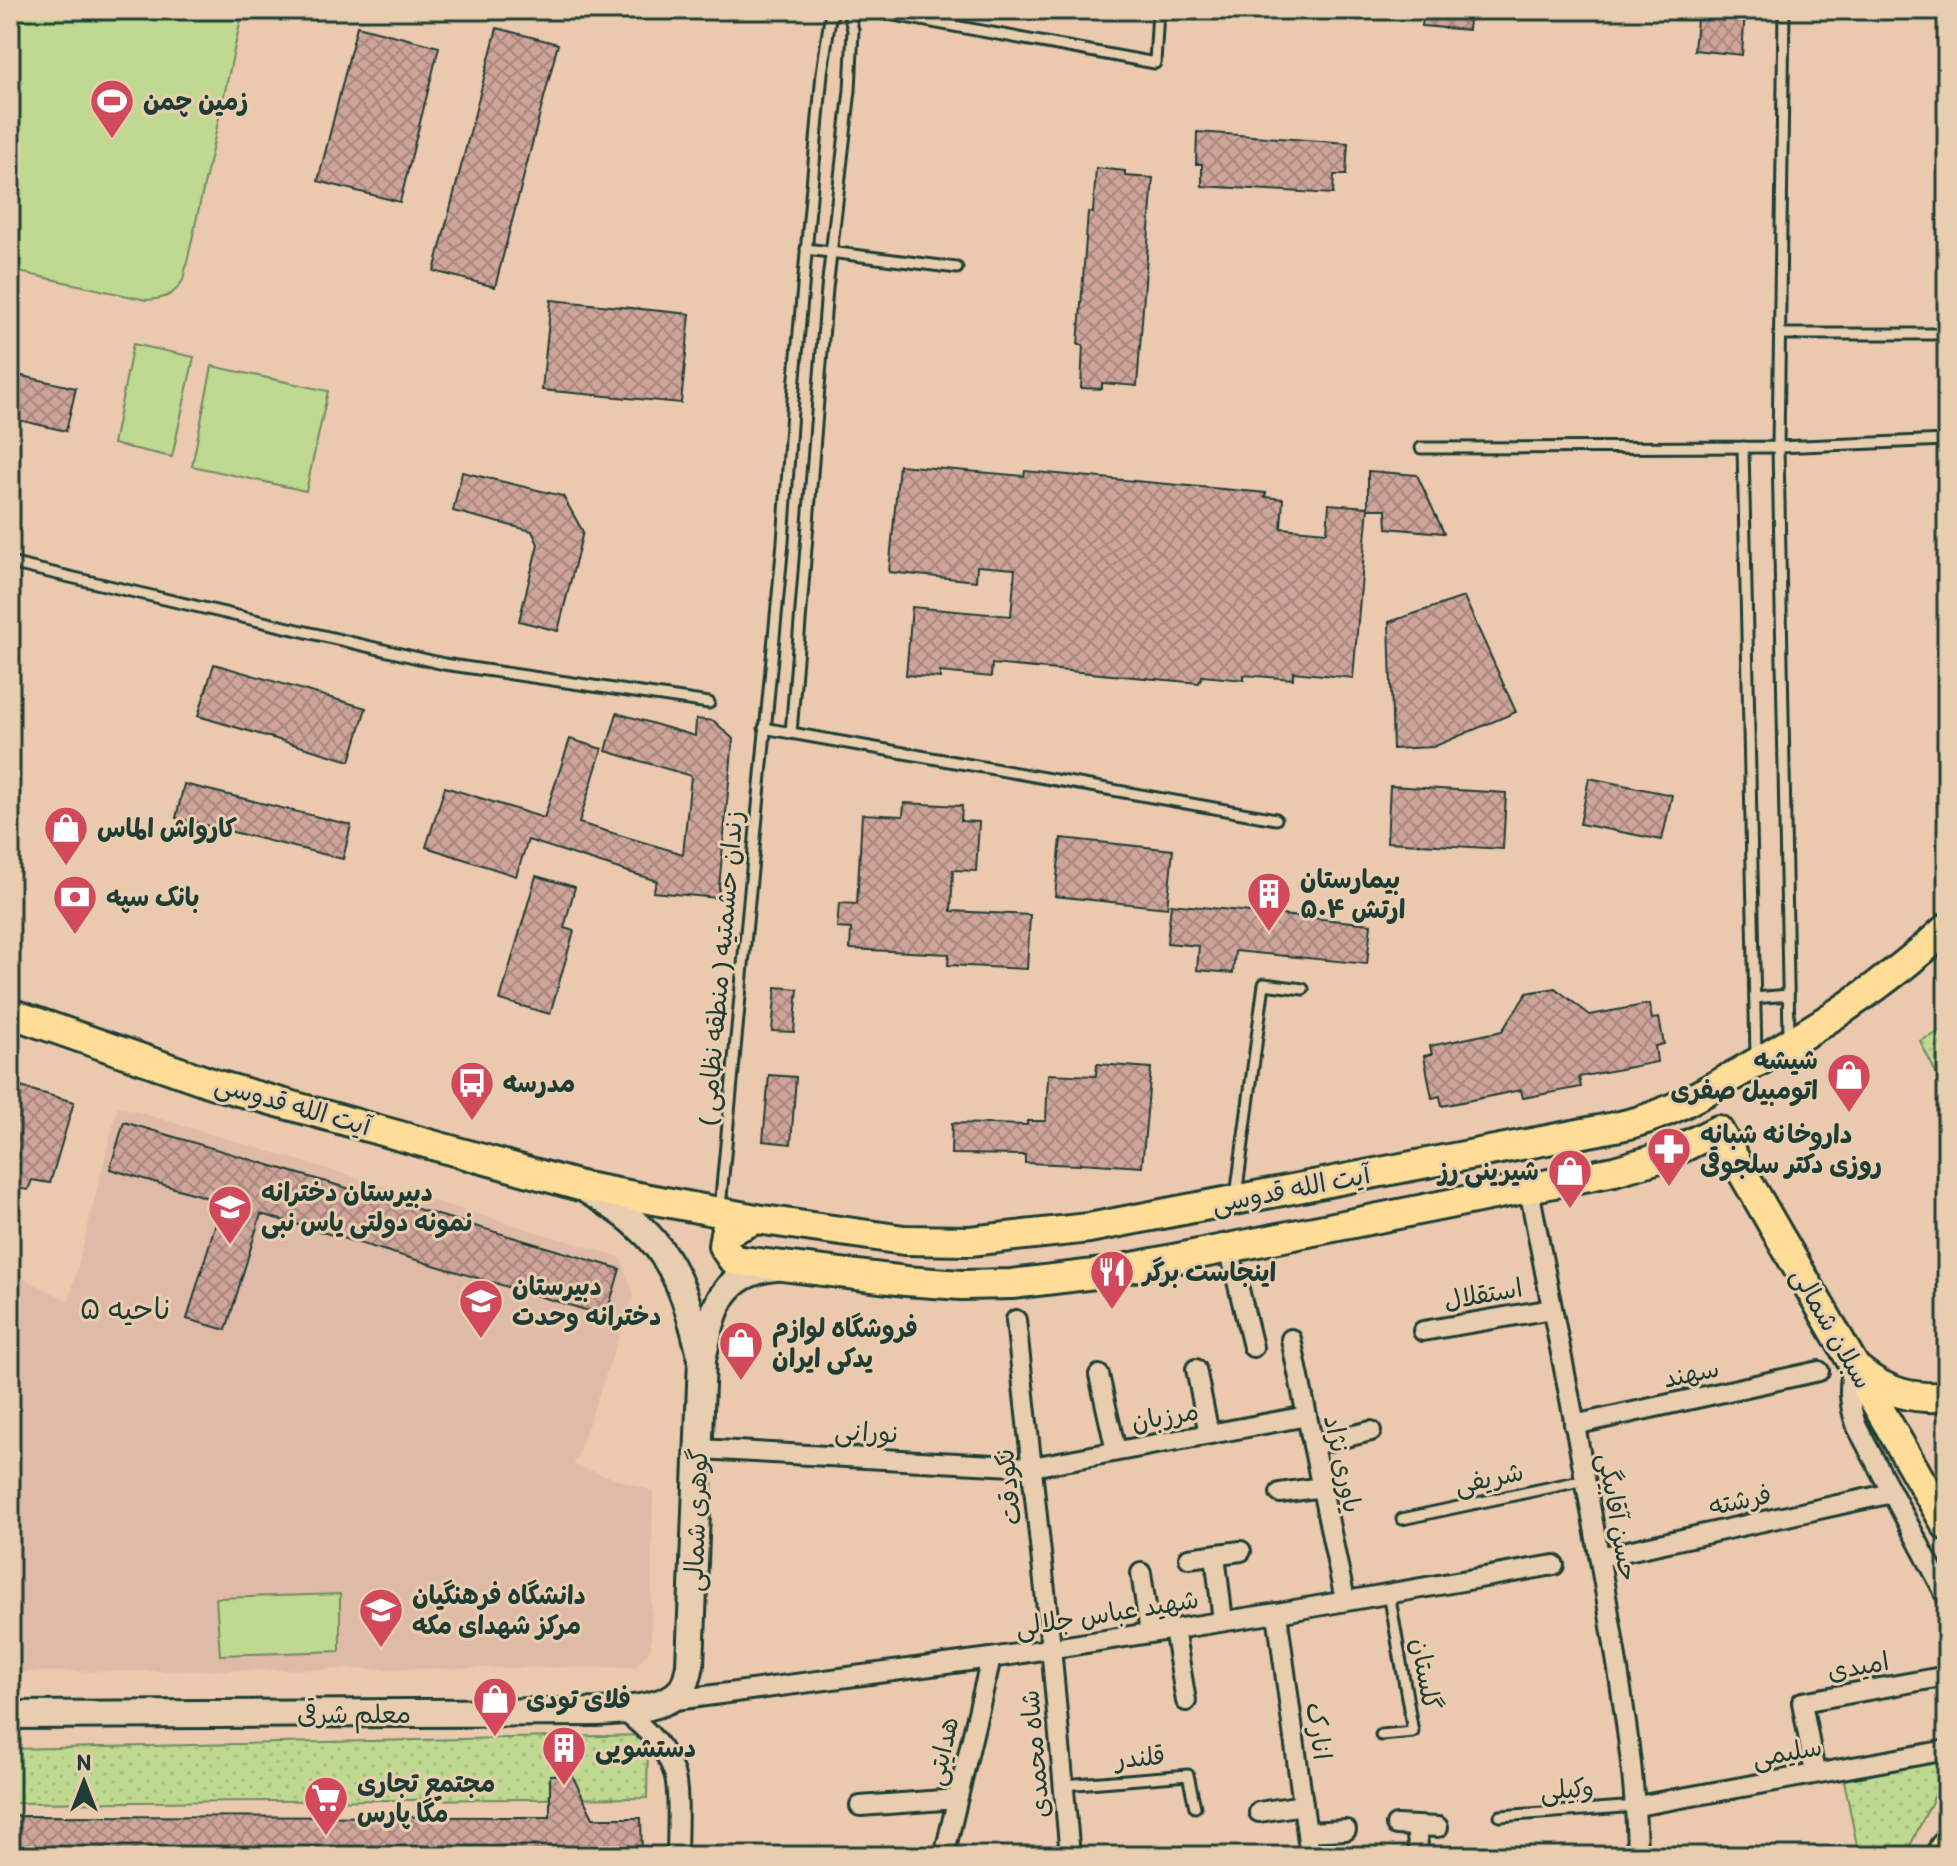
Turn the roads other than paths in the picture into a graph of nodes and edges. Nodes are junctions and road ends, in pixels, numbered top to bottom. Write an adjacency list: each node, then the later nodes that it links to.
1 (835, 10): 6 (lane, زندان حشمتیه ( منطقه نظامی ))
2 (848, 10): 7 (lane)
3 (867, 10): 4 (lane)
4 (1158, 10)
5 (1784, 10): 9 (lane)
6 (806, 249): 7 (lane); 17 (lane, زندان حشمتیه ( منطقه نظامی ))
7 (831, 253): 8 (lane); 18 (lane)
8 (957, 268)
9 (1781, 334): 10 (lane); 13 (lane)
10 (1947, 334)
11 (1947, 440): 13 (lane)
12 (1743, 447): 13 (lane); 14 (lane); 23 (lane)
13 (1778, 447): 22 (lane)
14 (1421, 448)
15 (10, 563): 16 (lane)
16 (709, 703)
17 (764, 728): 18 (lane); 30 (lane, زندان حشمتیه ( منطقه نظامی ))
18 (791, 733): 19 (lane)
19 (1276, 819)
20 (1947, 928): 25 (main road, آیت الله قدوسی)
21 (1303, 989): 29 (lane)
22 (1788, 995): 23 (lane); 25 (lane)
23 (1755, 998): 26 (lane)
24 (16, 1018): 27 (main road, آیت الله قدوسی)
25 (1789, 1043): 26 (main road, آیت الله قدوسی)
26 (1756, 1062): 29 (main road, آیت الله قدوسی)
27 (580, 1186): 30 (main road, آیت الله قدوسی); 39 (main road, آیت الله قدوسی)
28 (1529, 1189): 32 (main road); 34 (street, حسن آقابیگی); 40 (main road, سبلان شمالی)
29 (1236, 1199): 31 (main road, آیت الله قدوسی)
30 (720, 1212): 31 (main road, آیت الله قدوسی)
31 (756, 1219): 33 (main road)
32 (1229, 1248): 33 (main road); 38 (street)
33 (788, 1266): 39 (main road)
34 (1552, 1309): 36 (street, استقلال); 46 (street, حسن آقابیگی)
35 (1016, 1320): 52 (street, نکودقت)
36 (1423, 1331)
37 (1291, 1339): 45 (street, یاوری نژاد)
38 (1253, 1347)
39 (702, 1359): 50 (main road, گوهری شمالی)
40 (1853, 1365): 44 (main road); 56 (street); 58 (main road, سبلان شمالی)
41 (1196, 1369): 48 (street)
42 (1819, 1371): 46 (street, سهند)
43 (1099, 1375): 51 (street)
44 (1947, 1397)
45 (1307, 1416): 48 (street, مرزبان); 49 (street, یاوری نژاد)
46 (1574, 1425): 53 (street, حسن آقابیگی)
47 (1371, 1431): 49 (street)
48 (1209, 1434): 51 (street, مرزبان)
49 (1313, 1445): 54 (street, یاوری نژاد)
50 (699, 1449): 52 (street, نورانی); 75 (main road, گوهری شمالی)
51 (1116, 1451): 52 (street, مرزبان)
52 (1032, 1467): 72 (street, نکودقت)
53 (1585, 1480): 57 (lane, شریفی); 61 (street, حسن آقابیگی)
54 (1322, 1487): 55 (street); 67 (street, یاوری نژاد)
55 (1280, 1493)
56 (1892, 1493): 61 (street, فرشته); 66 (street)
57 (1402, 1519)
58 (1947, 1526)
59 (1241, 1551): 60 (street)
60 (1215, 1555): 62 (street); 69 (street)
61 (1600, 1557): 86 (street, حسن آقابیگی)
62 (1189, 1558)
63 (1554, 1565): 65 (street, شهید عباس جلالی)
64 (1141, 1573): 71 (street)
65 (1389, 1593): 67 (street, شهید عباس جلالی); 79 (lane, گلستان)
66 (1947, 1597)
67 (1345, 1600): 68 (street, شهید عباس جلالی)
68 (1277, 1613): 69 (street, شهید عباس جلالی); 84 (street, انارک)
69 (1223, 1621): 70 (street, شهید عباس جلالی)
70 (1174, 1629): 71 (street, شهید عباس جلالی); 76 (street)
71 (1150, 1632): 72 (street, شهید عباس جلالی)
72 (1051, 1647): 73 (street, شهید عباس جلالی); 82 (street, شاه محمدی)
73 (991, 1658): 75 (street, شهید عباس جلالی); 83 (street, هدایتی)
74 (1947, 1676): 81 (street, امیدی)
75 (666, 1701): 77 (main road, معلم شرقی)
76 (1186, 1701)
77 (623, 1711): 78 (main road, معلم شرقی); 97 (street)
78 (10, 1715)
79 (1381, 1735)
80 (1947, 1750): 81 (street, سلیمی)
81 (1815, 1773): 86 (street, سلیمی)
82 (1064, 1785): 87 (lane, قلندر); 99 (street, شاه محمدی)
83 (957, 1799): 85 (street); 98 (street, هدایتی)
84 (1303, 1805): 88 (street); 94 (street, انارک)
85 (860, 1806)
86 (1637, 1806): 89 (lane, وکیلی); 102 (street, حسن آقابیگی)
87 (1195, 1807)
88 (1259, 1812)
89 (1500, 1816)
90 (1396, 1825): 91 (street)
91 (1416, 1826): 92 (street); 101 (street)
92 (1438, 1827)
93 (1346, 1830): 94 (street)
94 (1307, 1832): 100 (street, انارک)
95 (1947, 1842): 103 (main road)
96 (1947, 1849): 103 (highway)
97 (677, 1856)
98 (944, 1856)
99 (1070, 1856)
100 (1310, 1856)
101 (1419, 1856)
102 (1637, 1856)
103 (1943, 1856)

